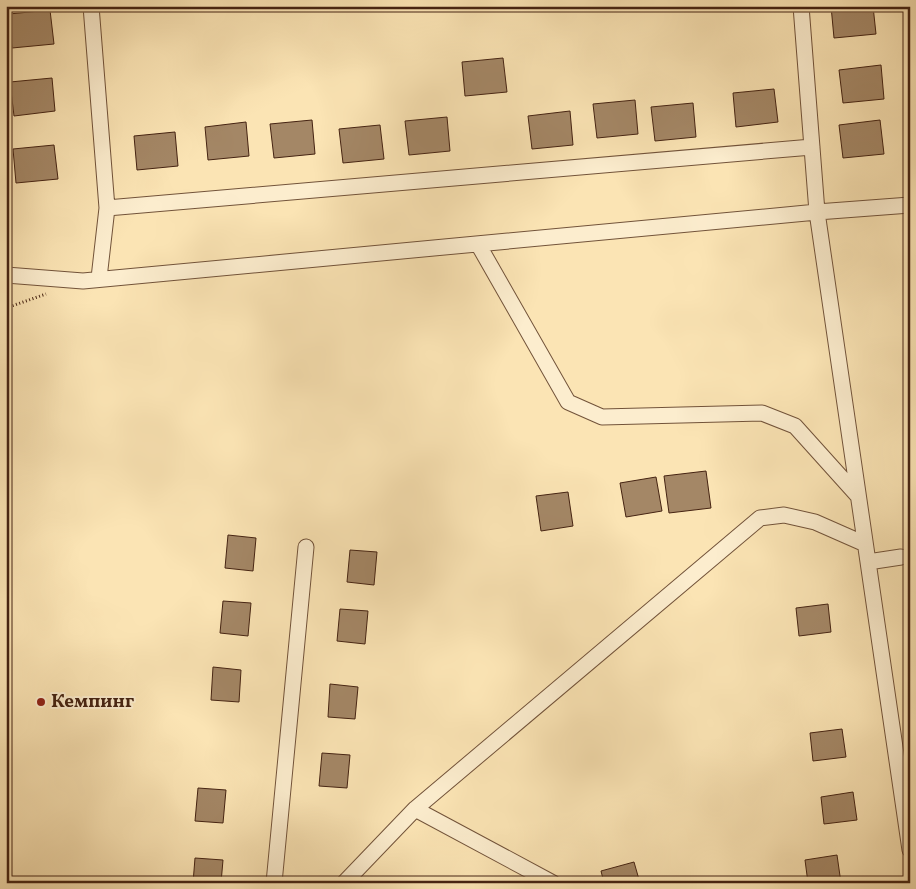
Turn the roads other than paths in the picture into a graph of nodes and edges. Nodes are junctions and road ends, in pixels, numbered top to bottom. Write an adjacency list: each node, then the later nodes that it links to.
1 (91, 6): 5 (street)
2 (801, 6): 3 (street)
3 (812, 147): 5 (street); 6 (street)
4 (910, 205): 6 (street)
5 (107, 208): 9 (street)
6 (817, 212): 7 (street); 10 (street)
7 (478, 244): 9 (street); 10 (street)
8 (6, 275): 9 (street)
9 (99, 278)
10 (858, 496): 11 (street)
11 (865, 544): 14 (street); 15 (street)
12 (306, 547): 17 (street)
13 (901, 557): 14 (street)
14 (868, 562): 16 (street)
15 (415, 809): 18 (street); 19 (street)
16 (910, 850)
17 (274, 883)
18 (344, 883)
19 (553, 883)

